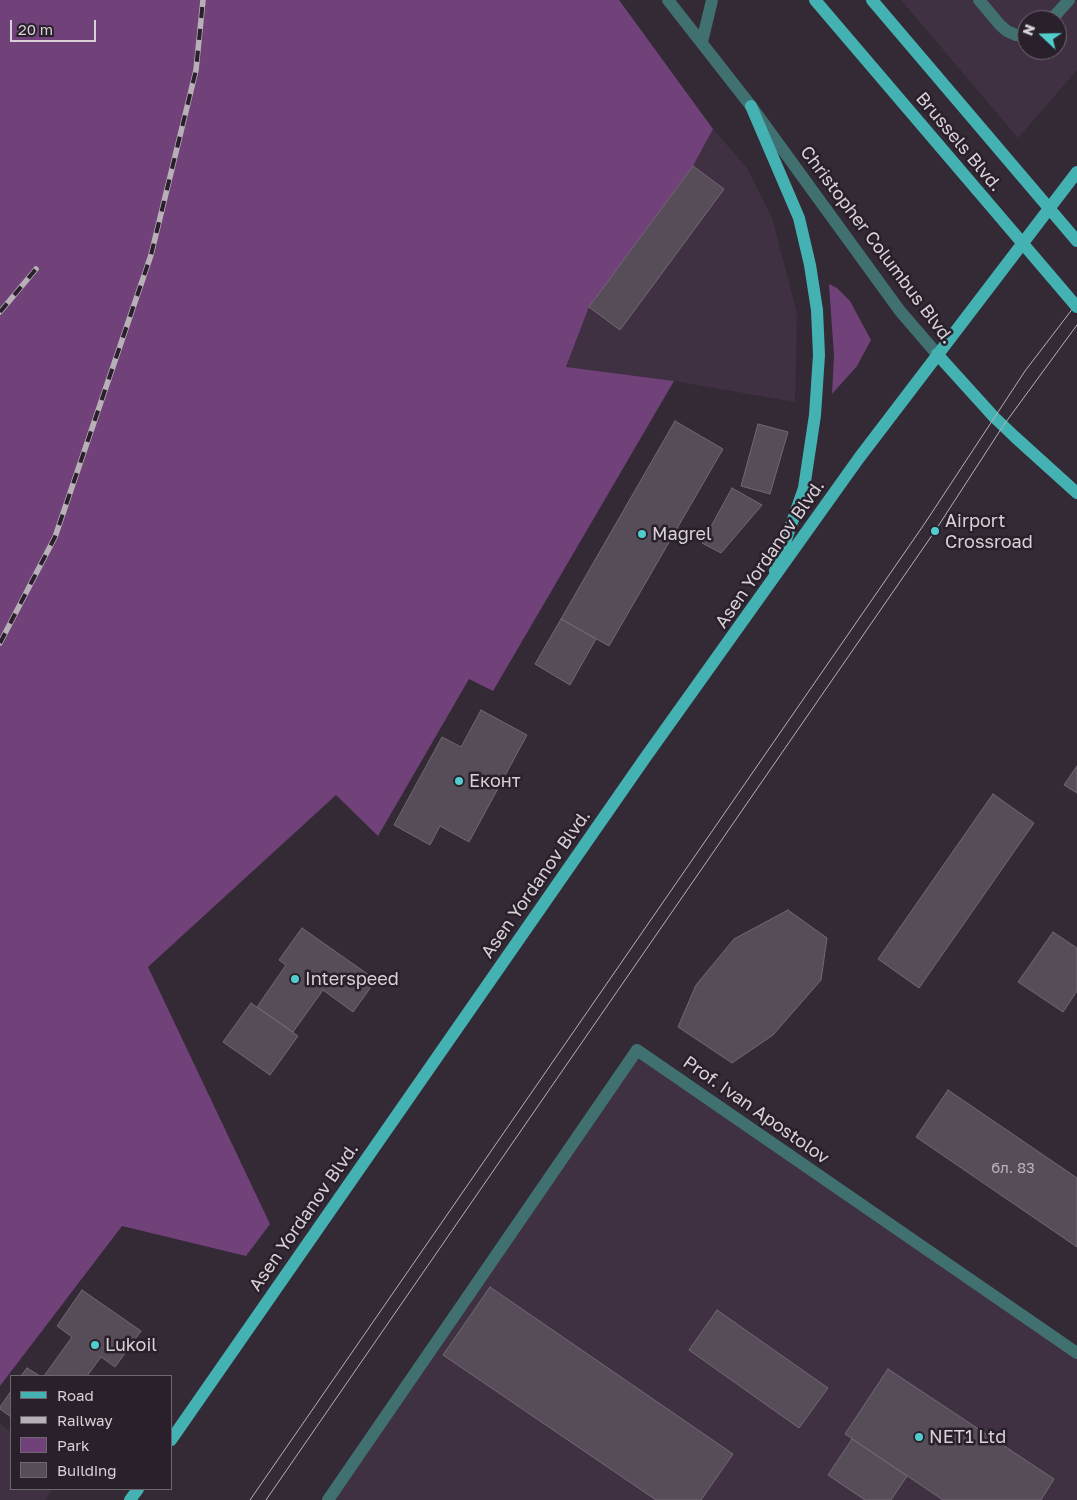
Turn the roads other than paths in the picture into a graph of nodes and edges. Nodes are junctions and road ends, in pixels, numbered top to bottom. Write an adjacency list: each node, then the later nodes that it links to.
1 (668, 0): 9 (street, Christopher Columbus Blvd.)
2 (712, 0): 9 (street)
3 (815, 0): 13 (main road, Brussels Blvd., bridge)
4 (872, 0): 12 (main road, Brussels Blvd., bridge)
5 (979, 0): 8 (street)
6 (1069, 0): 7 (street)
7 (1060, 10)
8 (1017, 35)
9 (702, 42): 10 (street, Christopher Columbus Blvd.)
10 (751, 106): 14 (street, Christopher Columbus Blvd.); 16 (main road)
11 (1077, 172): 14 (main road, Asen Yordanov Blvd.)
12 (1077, 241)
13 (1077, 307)
14 (937, 354): 15 (main road, Christopher Columbus Blvd.); 16 (main road, Asen Yordanov Blvd.)
15 (1077, 493)
16 (770, 585): 18 (main road, Asen Yordanov Blvd.)
17 (1077, 1353): 19 (street, Prof. Ivan Apostolov)
18 (172, 1439)
19 (328, 1500)

